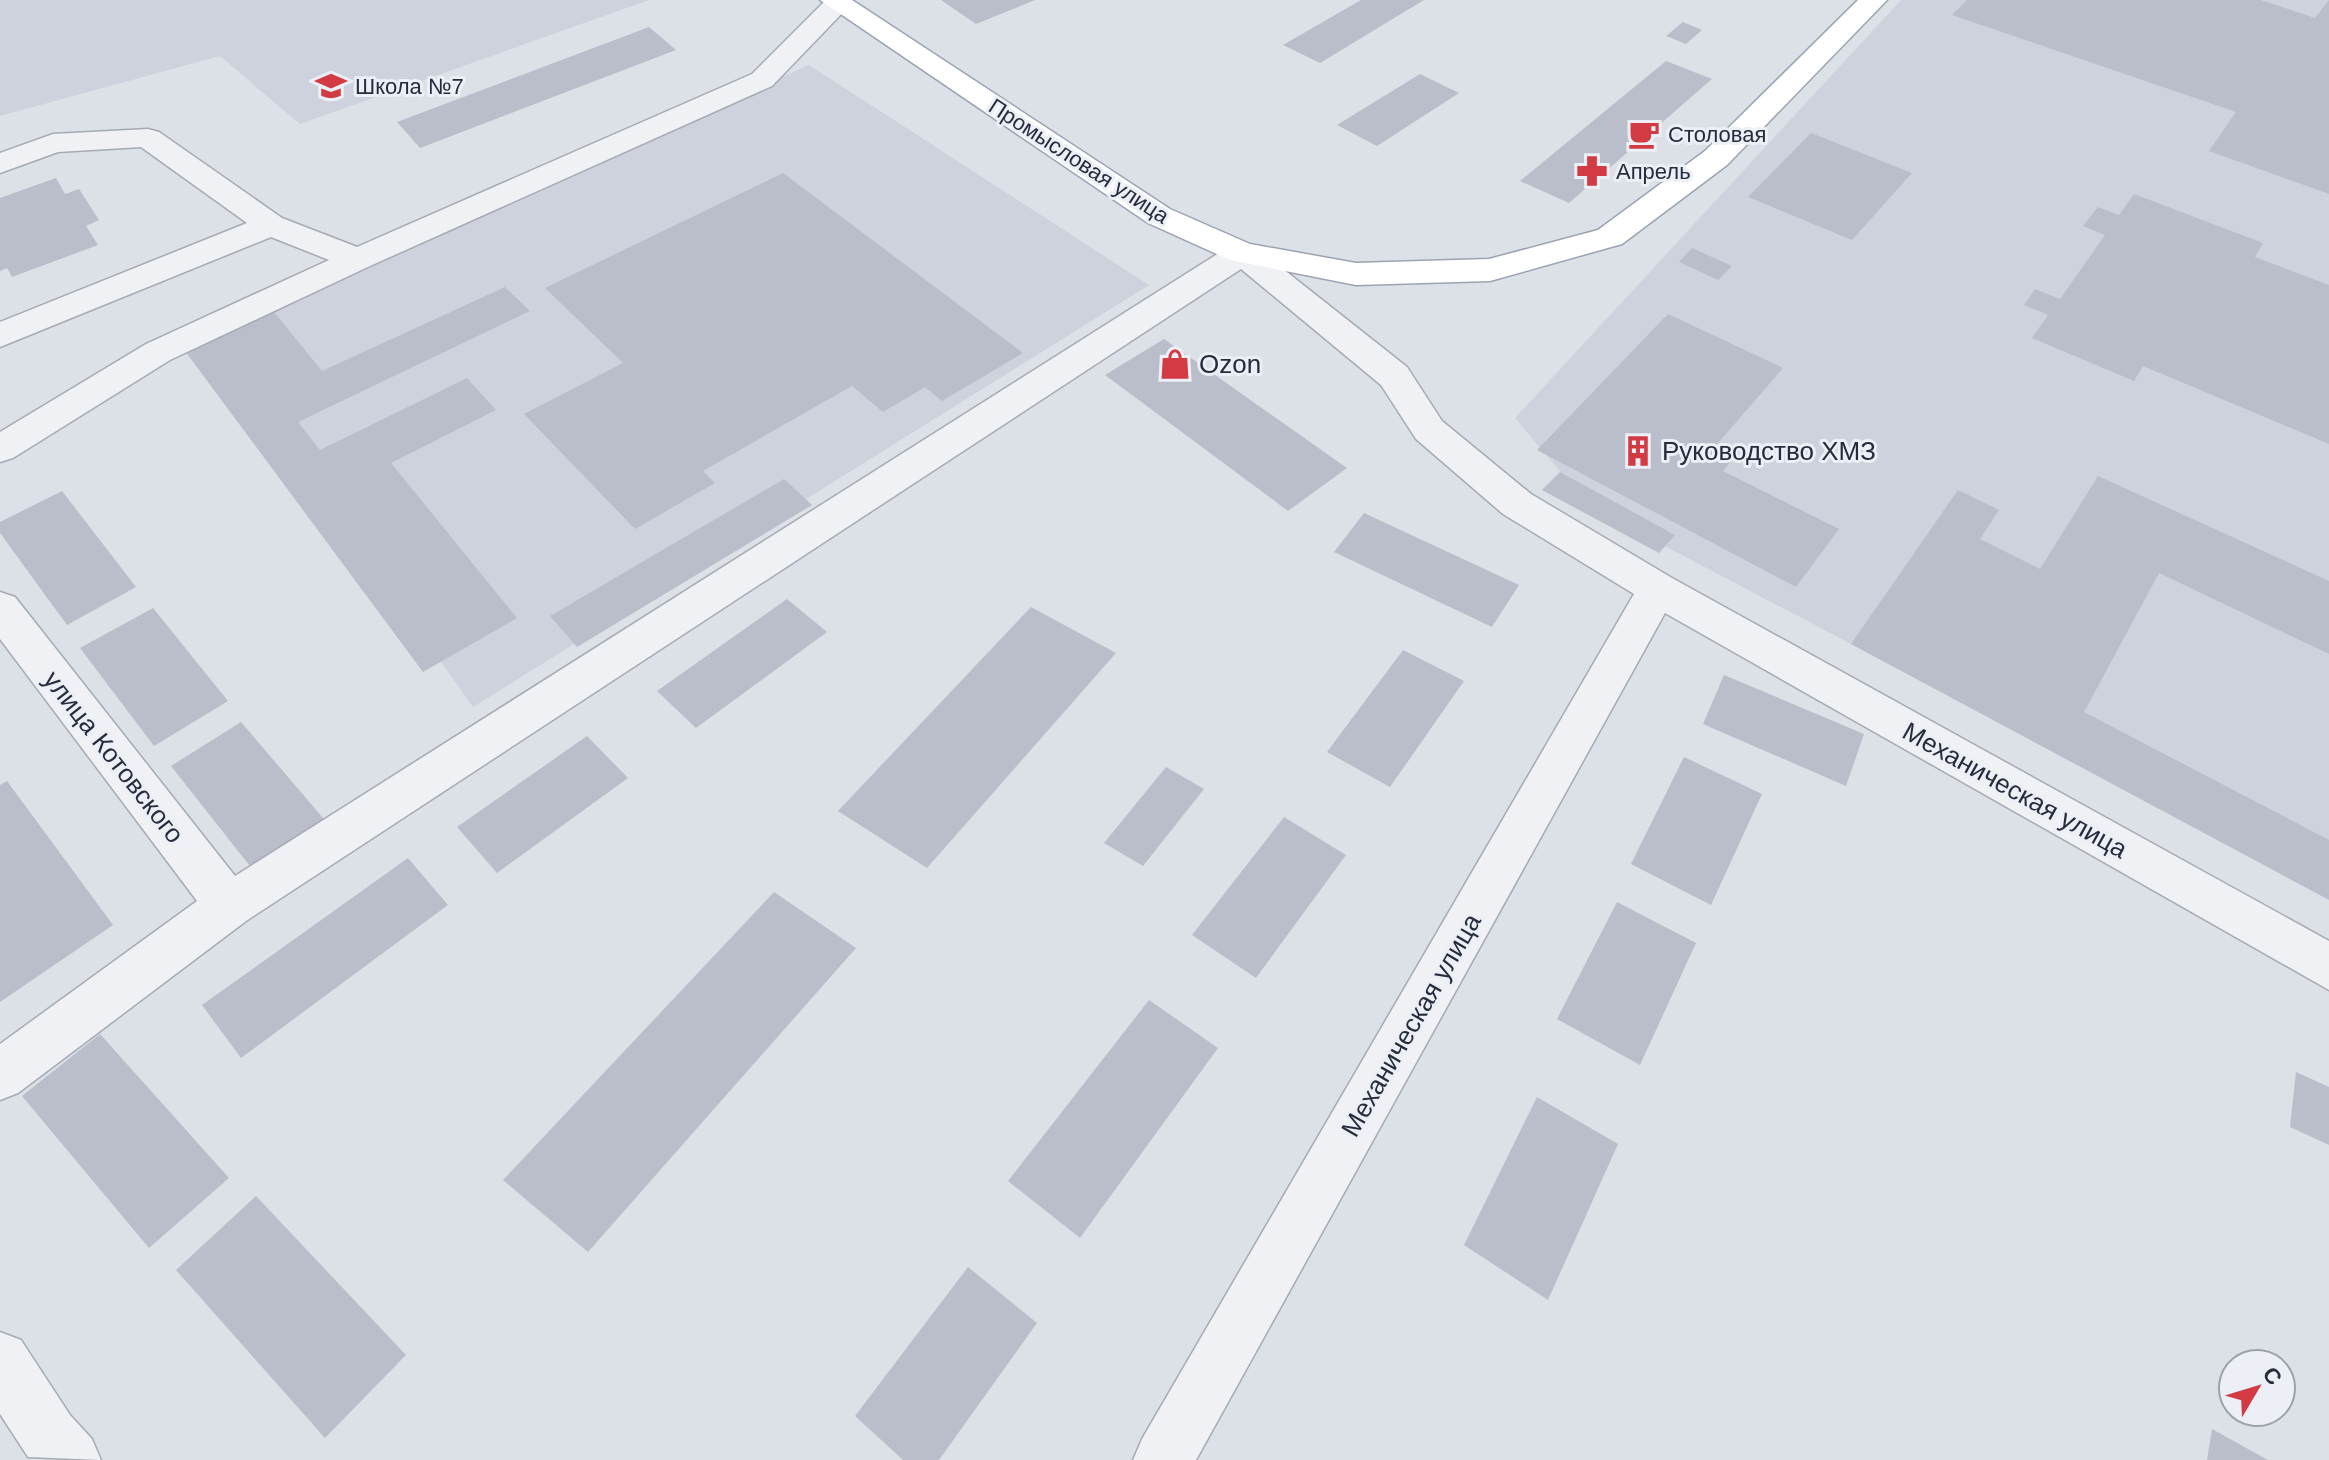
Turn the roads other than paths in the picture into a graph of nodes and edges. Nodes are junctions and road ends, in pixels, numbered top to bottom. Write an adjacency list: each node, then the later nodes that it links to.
1 (1873, 0): 5 (main road, Промысловая улица)
2 (836, 1): 5 (main road, Промысловая улица); 6 (street)
3 (0, 164): 4 (street)
4 (271, 225): 6 (street); 7 (street)
5 (1242, 253): 9 (street, Механическая улица); 11 (street)
6 (358, 259): 8 (street)
7 (0, 335)
8 (0, 449)
9 (1658, 589): 12 (street, Механическая улица); 16 (street, Механическая улица)
10 (0, 608): 11 (street, улица Котовского)
11 (229, 906): 13 (street)
12 (2329, 967)
13 (0, 1075)
14 (0, 1361): 15 (street)
15 (71, 1460)
16 (1163, 1460)

